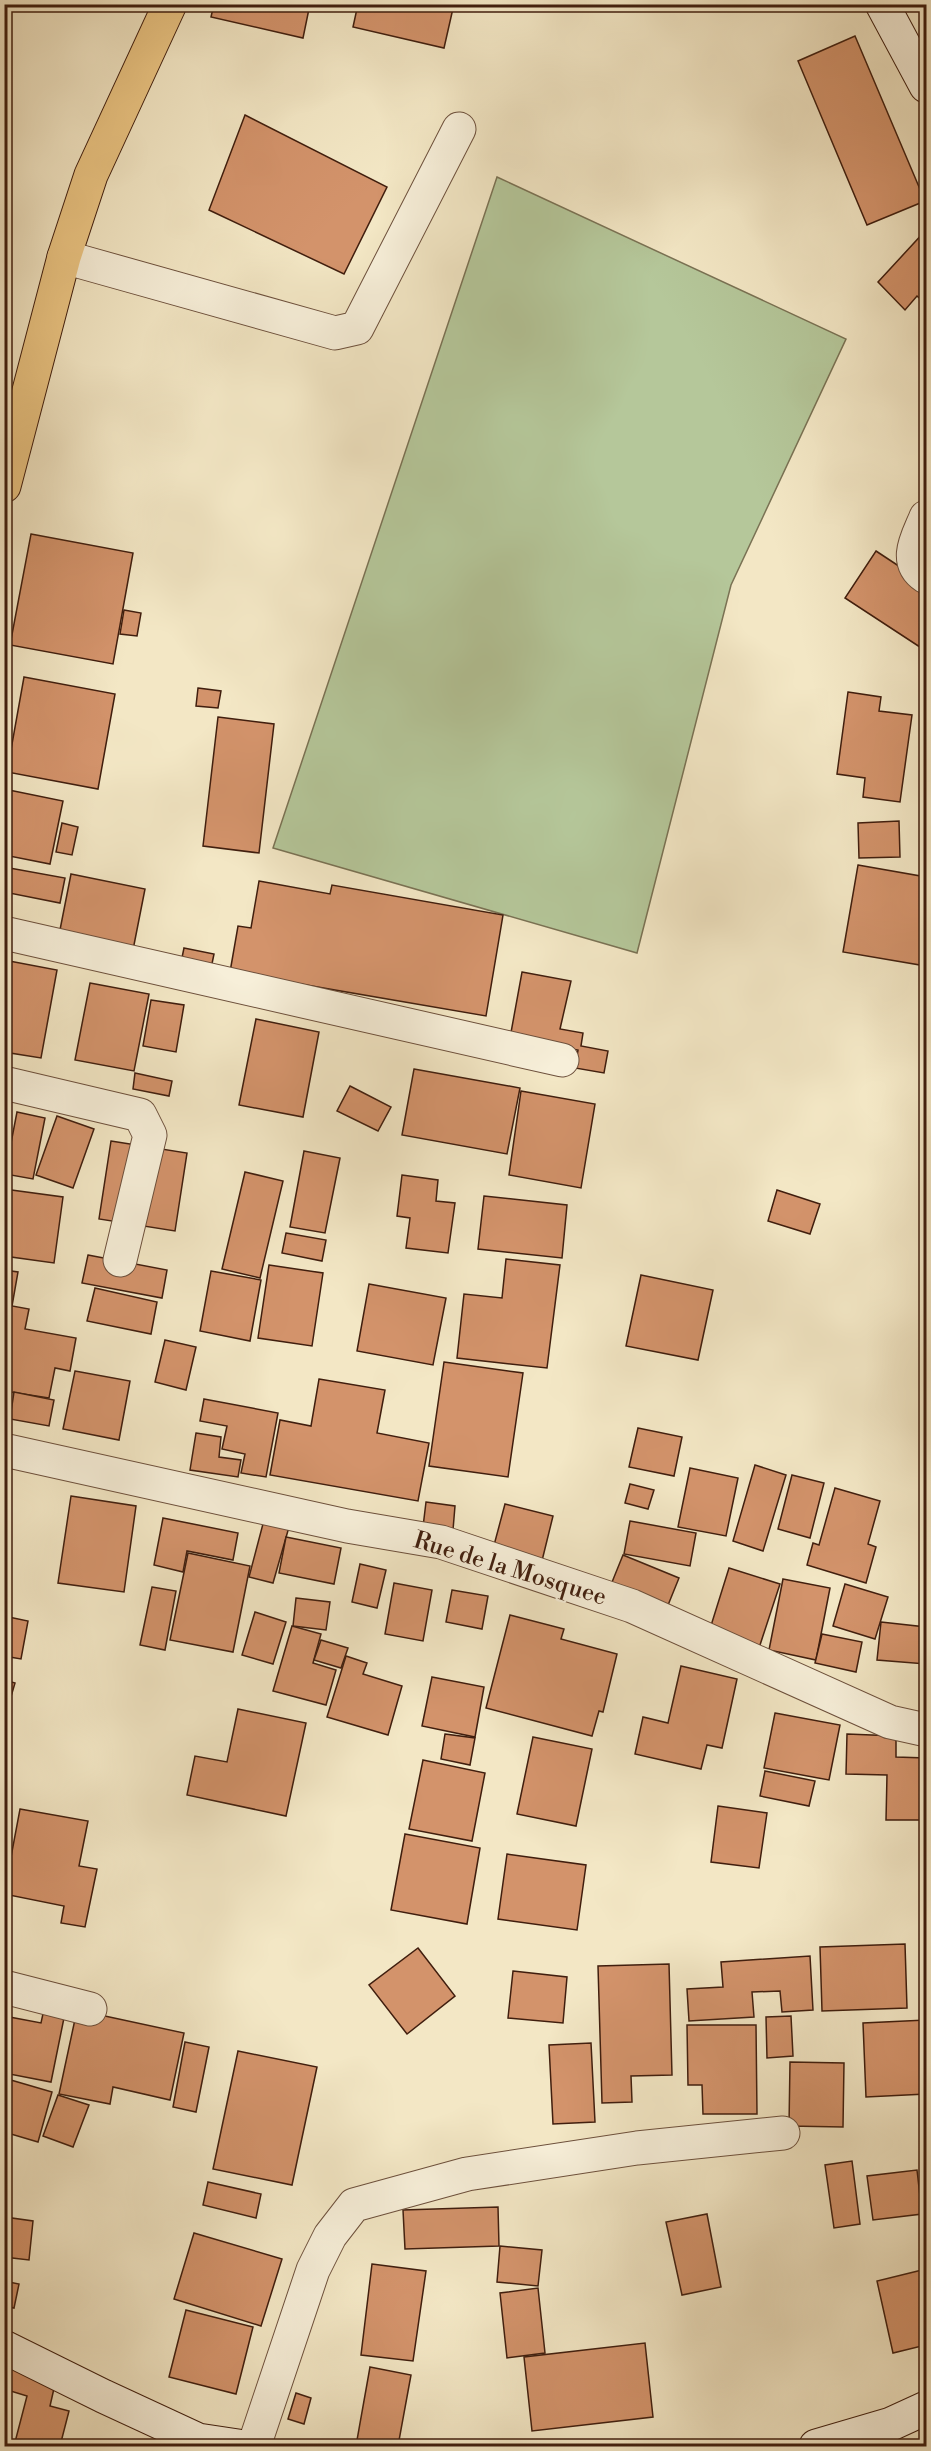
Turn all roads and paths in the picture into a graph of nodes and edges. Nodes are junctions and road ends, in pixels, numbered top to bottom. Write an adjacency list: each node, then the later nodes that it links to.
1 (170, 4): 5 (main road)
2 (882, 4): 3 (street)
3 (927, 86)
4 (459, 129): 5 (street)
5 (64, 257): 6 (main road)
6 (4, 486)
7 (927, 516): 8 (street)
8 (927, 577)
9 (4, 933): 10 (street)
10 (562, 1060)
11 (4, 1083): 12 (street)
12 (120, 1260)
13 (4, 1450): 14 (street, Rue de la Mosquee)
14 (927, 1730)
15 (4, 1987): 16 (street)
16 (90, 2009)
17 (783, 2133): 21 (street)
18 (4, 2347): 20 (street)
19 (927, 2408): 22 (street)
20 (238, 2446)
21 (254, 2446)
22 (816, 2446)

